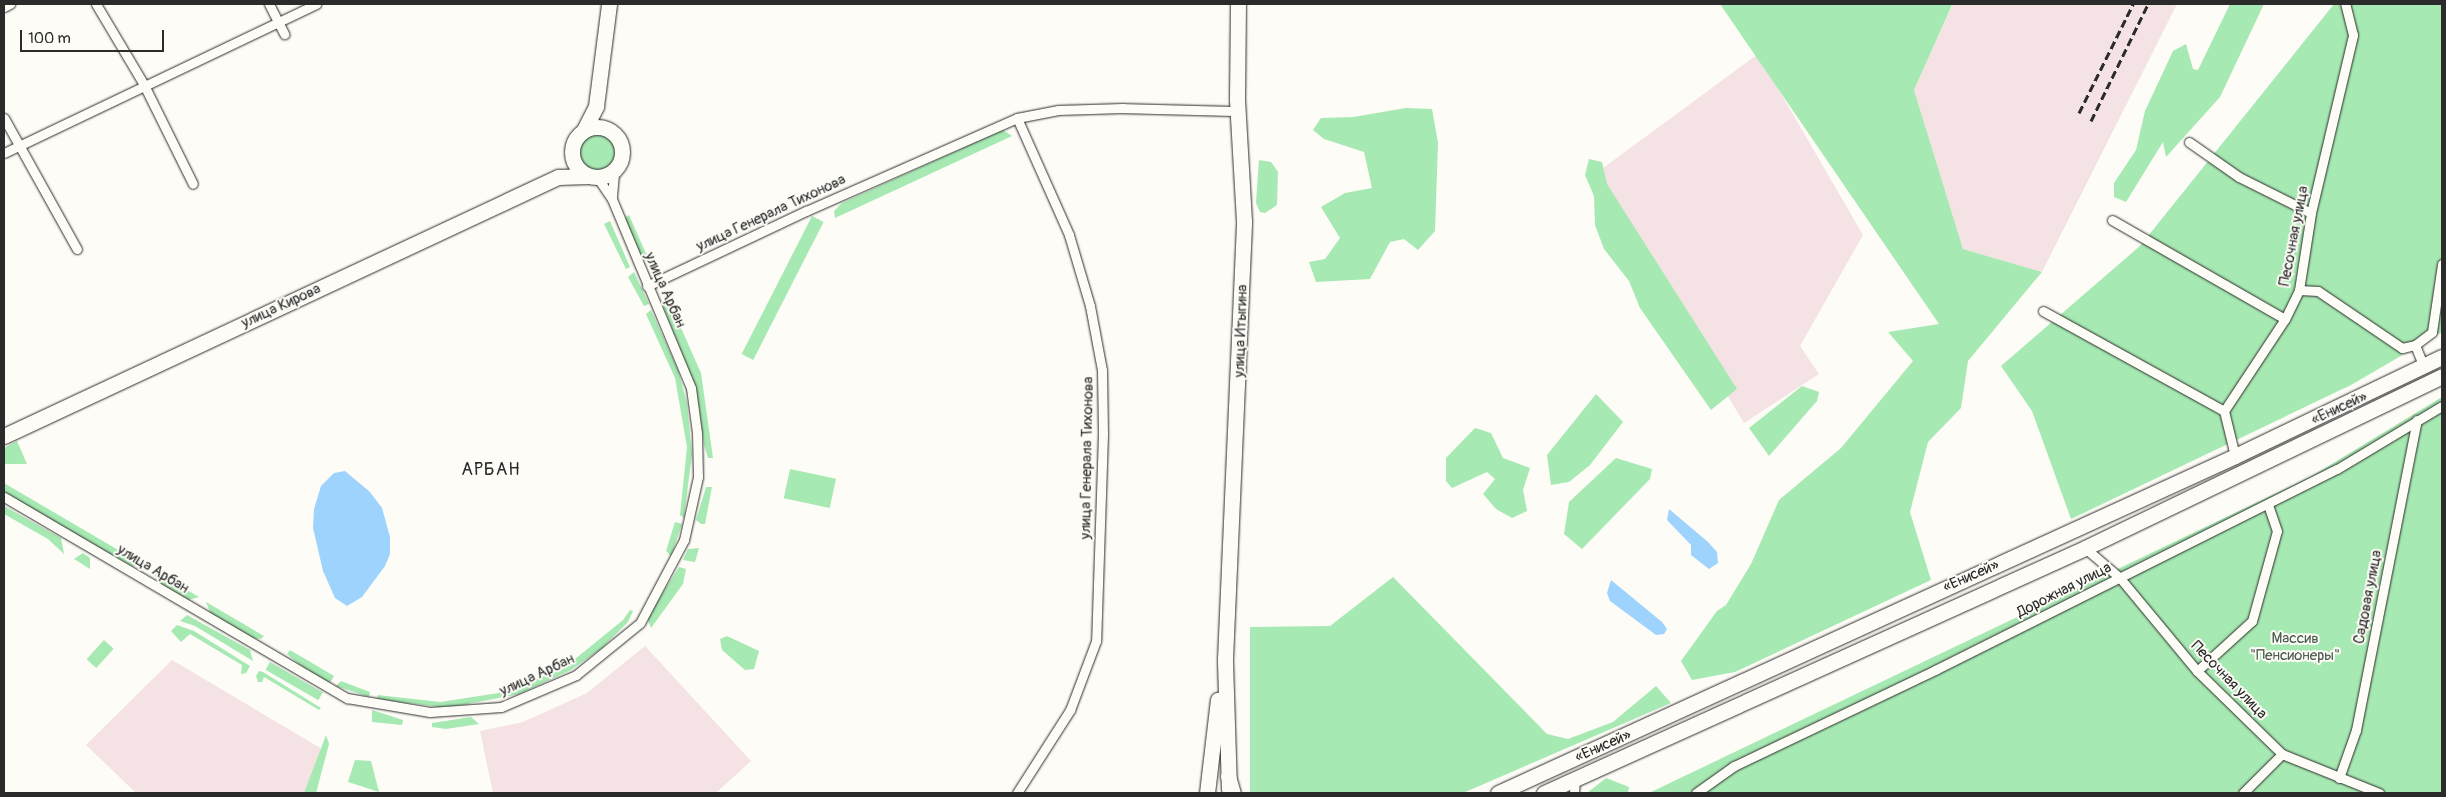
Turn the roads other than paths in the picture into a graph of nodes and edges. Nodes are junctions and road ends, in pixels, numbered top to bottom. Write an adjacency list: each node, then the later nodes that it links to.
1 (10, 4): 8 (street)
2 (96, 4): 11 (street)
3 (269, 4): 9 (street)
4 (316, 4): 9 (street)
5 (609, 4): 12 (main road)
6 (1238, 4): 13 (main road, улица Итыгина)
7 (2345, 4): 27 (street, Песочная улица)
8 (4, 7)
9 (278, 23): 10 (street); 11 (street)
10 (284, 34)
11 (144, 85): 19 (street); 25 (street)
12 (596, 106): 16 (main road); 17 (main road)
13 (1238, 111): 15 (street, улица Генерала Тихонова); 48 (main road, улица Итыгина)
14 (4, 118): 19 (street)
15 (1017, 118): 31 (street, улица Генерала Тихонова); 55 (street, улица Генерала Тихонова)
16 (584, 130): 17 (main road); 21 (main road)
17 (607, 130): 22 (main road)
18 (2189, 142): 27 (street)
19 (17, 147): 20 (street); 29 (street)
20 (4, 153)
21 (572, 157): 23 (main road); 24 (main road)
22 (614, 170): 23 (main road); 26 (street)
23 (593, 176): 24 (main road); 26 (street)
24 (558, 177): 42 (main road, улица Кирова)
25 (193, 184)
26 (612, 199): 31 (street, улица Арбан)
27 (2311, 213): 32 (street, Песочная улица)
28 (2112, 220): 34 (street)
29 (77, 249)
30 (2442, 264): 35 (street)
31 (647, 286): 44 (street, улица Арбан)
32 (2299, 290): 34 (street, Песочная улица); 35 (street)
33 (2043, 311): 40 (street)
34 (2285, 319): 40 (street, Песочная улица)
35 (2415, 345): 37 (street)
36 (2442, 357): 37 (main road, «Енисей»)
37 (2424, 367): 43 (main road, «Енисей»)
38 (2442, 376): 46 (main road, «Енисей»)
39 (2442, 406): 41 (street, Дорожная улица)
40 (2224, 411): 43 (street)
41 (2417, 420): 45 (street, Дорожная улица); 52 (street, Садовая улица)
42 (4, 436)
43 (2235, 456): 58 (main road, «Енисей»)
44 (4, 497)
45 (2268, 505): 47 (street, Дорожная улица); 49 (street)
46 (2084, 548): 47 (street, Песочная улица); 53 (main road, «Енисей»)
47 (2120, 578): 49 (street, Песочная улица); 60 (street, Дорожная улица)
48 (1225, 659): 51 (main road, улица Итыгина); 54 (main road, улица Итыгина)
49 (2198, 671): 50 (street, Песочная улица)
50 (2282, 754): 52 (street, Песочная улица); 61 (street)
51 (1228, 776): 56 (main road, улица Итыгина); 57 (main road)
52 (2339, 778): 62 (street, Песочная улица)
53 (1574, 786): 59 (main road, «Енисей»)
54 (1207, 789)
55 (1017, 793)
56 (1229, 793)
57 (1233, 793)
58 (1498, 793)
59 (1544, 793)
60 (1696, 793)
61 (2243, 793)
62 (2375, 793)

